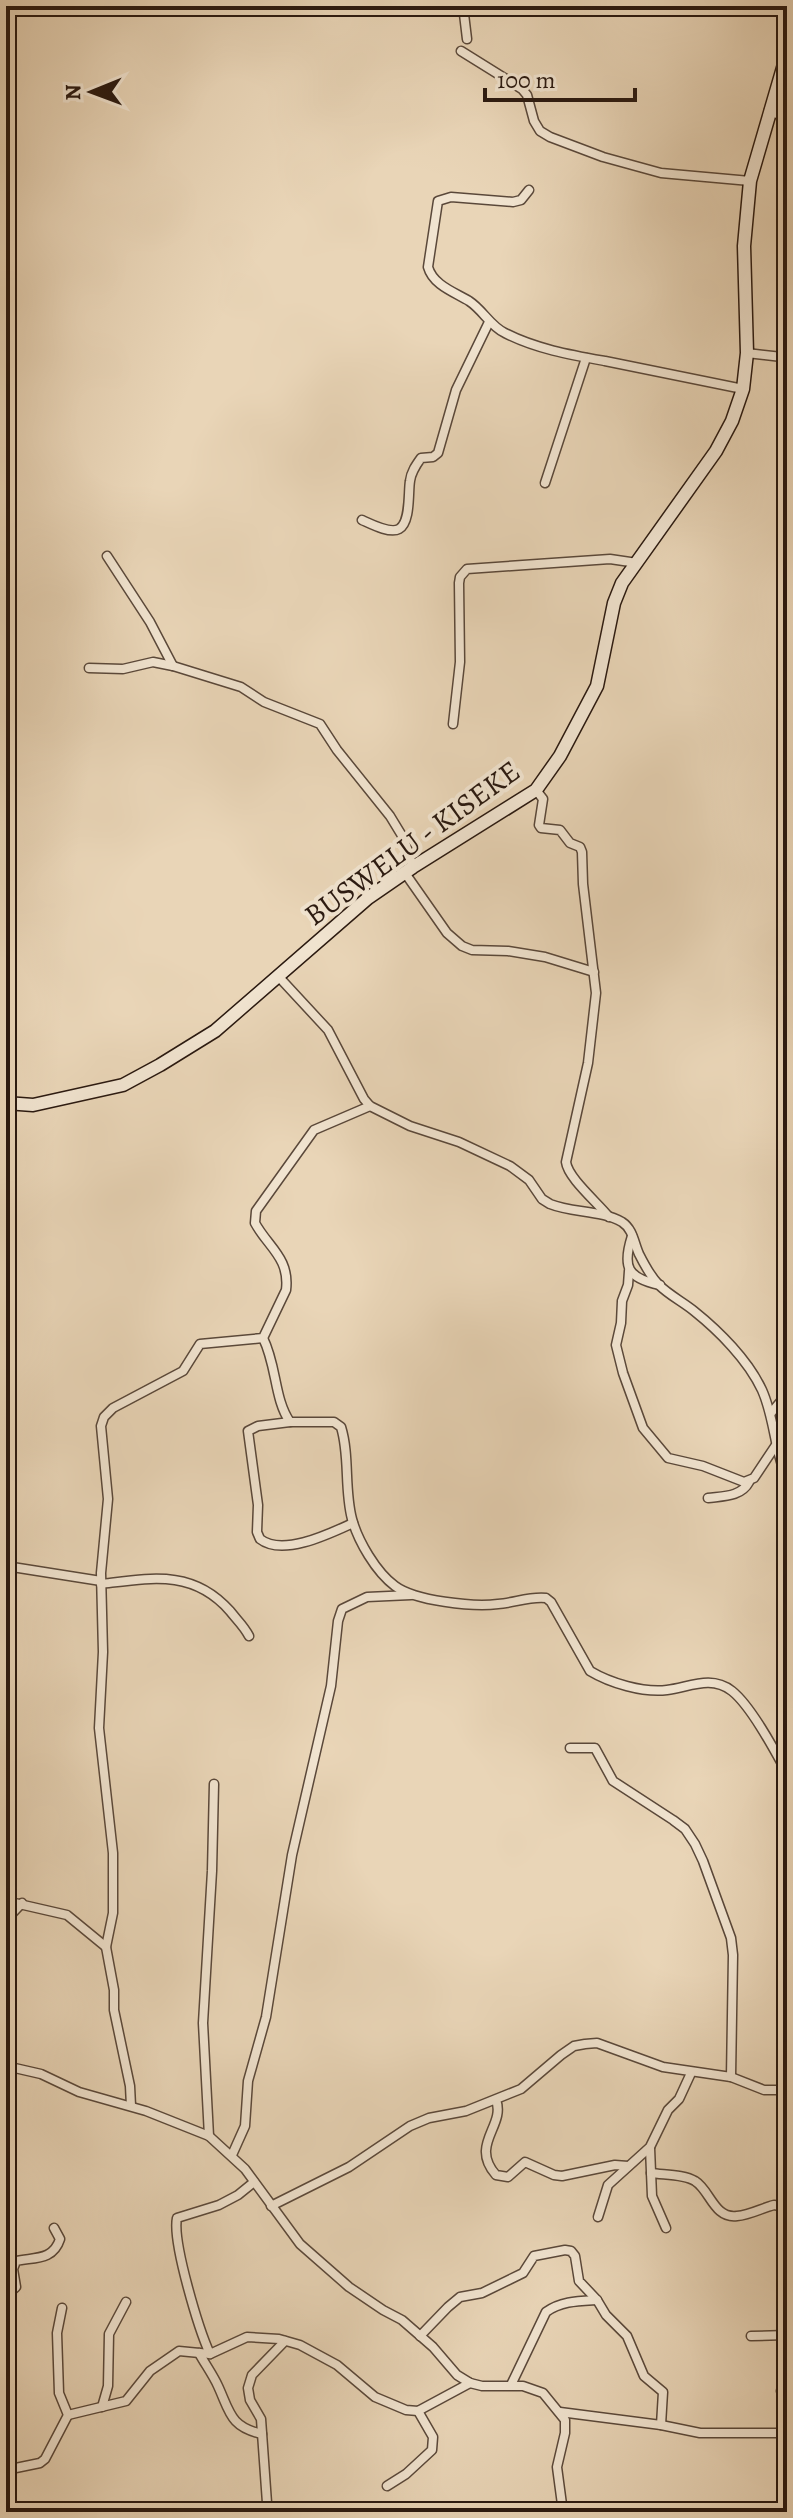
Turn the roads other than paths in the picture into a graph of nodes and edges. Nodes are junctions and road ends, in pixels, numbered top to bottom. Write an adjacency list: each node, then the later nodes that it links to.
1 (456, 6): 2 (street)
2 (467, 39)
3 (461, 51): 7 (street)
4 (787, 54): 5 (main road, BUSWELU - KISEKE)
5 (769, 110): 6 (street); 7 (main road, BUSWELU - KISEKE)
6 (787, 119)
7 (750, 181): 10 (main road, BUSWELU - KISEKE)
8 (529, 190): 9 (street)
9 (489, 322): 11 (street); 15 (street)
10 (747, 353): 12 (street); 13 (main road, BUSWELU - KISEKE)
11 (586, 358): 13 (street); 14 (street)
12 (787, 363)
13 (743, 389): 17 (main road, BUSWELU - KISEKE)
14 (545, 483)
15 (362, 520)
16 (107, 556): 18 (street)
17 (637, 563): 20 (street); 21 (main road, BUSWELU - KISEKE)
18 (173, 666): 19 (street); 22 (street)
19 (89, 668)
20 (453, 724)
21 (536, 790): 22 (main road, BUSWELU - KISEKE); 23 (street)
22 (409, 870): 23 (street); 24 (main road, BUSWELU - KISEKE)
23 (594, 972): 27 (street)
24 (278, 976): 25 (main road, BUSWELU - KISEKE); 26 (street)
25 (6, 1103)
26 (370, 1106): 27 (street); 31 (street)
27 (609, 1218): 28 (street)
28 (632, 1236): 29 (street); 30 (street)
29 (629, 1271): 30 (street); 37 (street)
30 (660, 1285): 33 (street)
31 (263, 1338): 34 (street); 41 (street)
32 (787, 1388): 33 (street)
33 (771, 1413): 35 (street)
34 (290, 1422): 39 (street); 39 (street)
35 (776, 1445): 36 (street); 37 (street)
36 (787, 1479)
37 (749, 1482): 38 (street)
38 (708, 1498)
39 (353, 1523): 42 (street)
40 (6, 1566): 41 (street)
41 (101, 1583): 43 (street); 50 (street)
42 (411, 1594): 45 (street); 59 (street)
43 (249, 1636)
44 (570, 1748): 53 (street)
45 (787, 1773)
46 (214, 1784): 57 (street)
47 (6, 1901): 48 (street)
48 (22, 1903): 49 (street); 50 (street)
49 (6, 1920)
50 (106, 1947): 56 (street)
51 (6, 2066): 56 (street)
52 (691, 2073): 53 (street); 55 (street); 58 (street)
53 (731, 2077): 54 (street)
54 (787, 2090)
55 (496, 2100): 60 (street); 63 (street)
56 (131, 2106): 57 (street)
57 (209, 2136): 59 (street)
58 (650, 2147): 60 (street); 61 (street)
59 (232, 2155): 62 (street)
60 (628, 2166): 64 (street)
61 (651, 2173): 65 (street); 67 (street)
62 (254, 2182): 63 (street); 77 (street)
63 (271, 2206): 73 (street)
64 (598, 2217)
65 (787, 2217)
66 (54, 2228): 68 (street)
67 (666, 2228)
68 (8, 2292)
69 (597, 2300): 73 (street); 79 (street); 84 (street)
70 (126, 2302): 80 (street)
71 (62, 2308): 83 (street)
72 (787, 2335): 74 (street)
73 (420, 2336): 78 (street)
74 (751, 2336)
75 (285, 2341): 77 (street); 81 (street); 86 (street)
76 (199, 2353): 77 (street); 80 (street); 86 (street)
77 (210, 2354)
78 (470, 2383): 79 (street); 81 (street)
79 (511, 2385): 82 (street)
80 (102, 2407): 83 (street)
81 (418, 2411): 88 (street)
82 (560, 2412): 84 (street); 90 (street)
83 (68, 2415): 87 (street)
84 (661, 2425): 85 (street)
85 (787, 2433)
86 (262, 2434): 89 (street)
87 (6, 2470)
88 (387, 2486)
89 (272, 2512)
90 (563, 2512)

